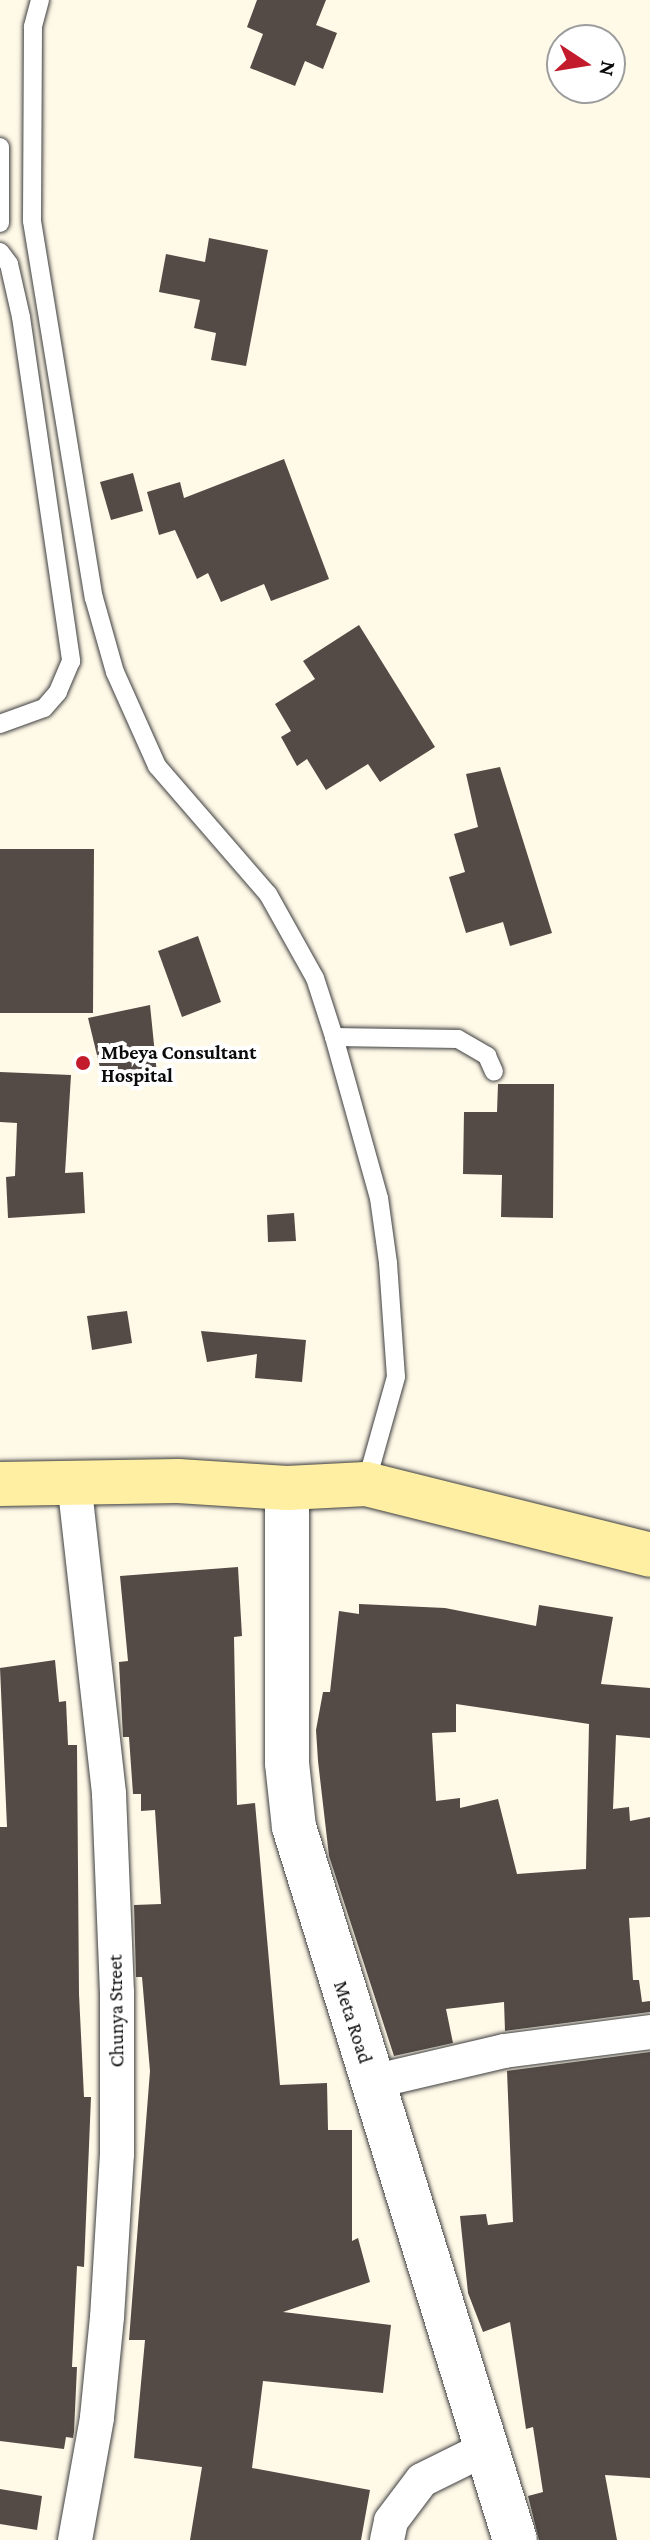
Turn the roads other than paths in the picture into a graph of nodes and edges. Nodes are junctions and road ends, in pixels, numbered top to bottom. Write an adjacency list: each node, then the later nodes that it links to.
1 (40, 0): 6 (lane)
2 (0, 147): 3 (lane)
3 (0, 223)
4 (0, 252): 5 (lane)
5 (0, 724)
6 (334, 1037): 7 (lane); 10 (lane)
7 (494, 1072)
8 (74, 1481): 9 (main road); 11 (main road); 16 (street, Chunya Street)
9 (0, 1484)
10 (366, 1484): 11 (main road); 12 (main road)
11 (287, 1488): 14 (street, Meta Road)
12 (650, 1555)
13 (650, 2032): 14 (street)
14 (372, 2082): 15 (street, Meta Road)
15 (485, 2449): 17 (street); 18 (street, Meta Road)
16 (75, 2540)
17 (387, 2540)
18 (515, 2540)

